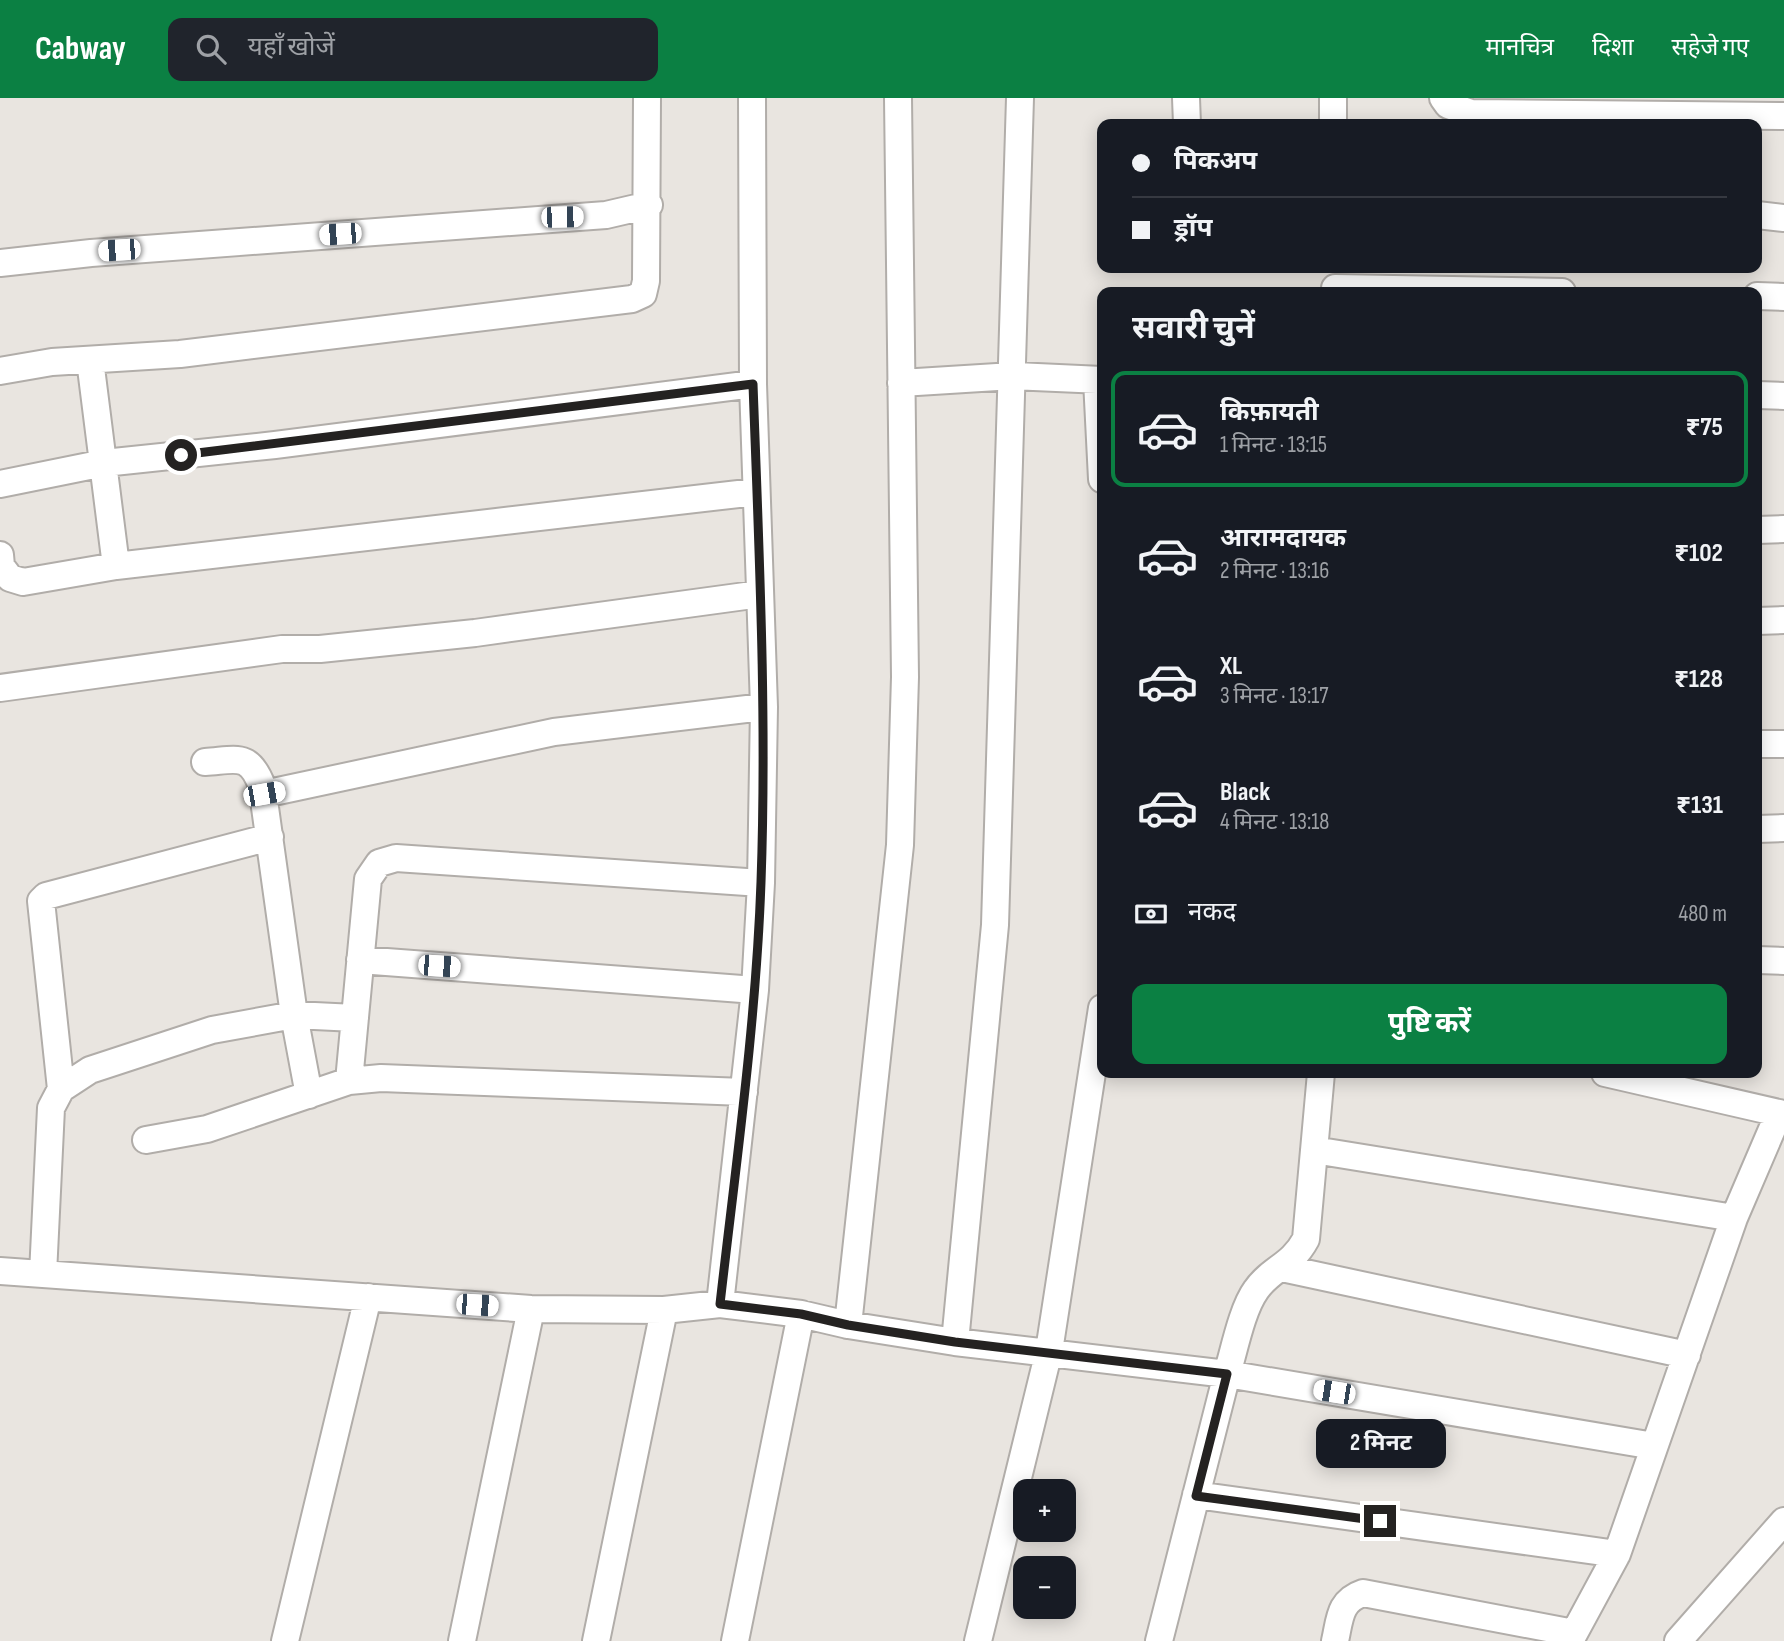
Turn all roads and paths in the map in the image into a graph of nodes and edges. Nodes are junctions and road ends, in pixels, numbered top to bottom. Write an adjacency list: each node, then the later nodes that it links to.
1 (647, 98): 13 (street)
2 (752, 98): 26 (street)
3 (898, 98): 25 (street)
4 (1020, 98): 23 (street)
5 (1186, 98): 11 (street)
6 (1333, 98): 12 (street)
7 (1443, 98): 10 (street)
8 (1783, 98): 9 (street)
9 (1784, 107)
10 (1784, 116)
11 (1187, 119)
12 (1333, 119)
13 (649, 205): 16 (street); 21 (street)
14 (1762, 216): 15 (street)
15 (1784, 218)
16 (0, 263)
17 (1335, 283): 18 (street)
18 (1436, 287)
19 (1762, 296): 20 (street)
20 (1784, 297)
21 (90, 360): 22 (street); 29 (street)
22 (0, 371)
23 (1013, 376): 24 (street); 25 (street); 75 (street)
24 (1097, 380)
25 (901, 383): 74 (street)
26 (753, 384): 29 (street); 31 (street)
27 (1762, 395): 28 (street)
28 (1784, 396)
29 (104, 463): 30 (street); 35 (street)
30 (0, 484)
31 (756, 492): 35 (street); 36 (street)
32 (1784, 529): 33 (street)
33 (1762, 530)
34 (0, 555): 35 (street)
35 (116, 566)
36 (760, 594): 39 (street); 40 (street)
37 (1784, 620): 38 (street)
38 (1762, 621)
39 (0, 688)
40 (764, 707): 44 (street); 48 (street)
41 (1762, 744): 42 (street)
42 (1784, 744)
43 (205, 762): 44 (street)
44 (264, 794): 47 (street)
45 (1784, 828): 46 (street)
46 (1762, 829)
47 (270, 837): 53 (street); 59 (street)
48 (761, 883): 49 (street); 52 (street)
49 (360, 960): 52 (street); 54 (street)
50 (1762, 960): 51 (street)
51 (1784, 961)
52 (755, 990): 60 (street)
53 (294, 1015): 54 (street); 59 (street); 61 (street)
54 (355, 1018): 58 (street)
55 (1097, 1039): 76 (street)
56 (1321, 1078): 64 (street)
57 (1627, 1078): 62 (street)
58 (349, 1081): 60 (street); 61 (street)
59 (61, 1089): 68 (street)
60 (744, 1092): 70 (street)
61 (309, 1095): 63 (street)
62 (1782, 1114): 65 (street)
63 (146, 1140)
64 (1314, 1150): 65 (street); 66 (street)
65 (1734, 1218): 77 (street)
66 (1282, 1268): 77 (street); 78 (street)
67 (0, 1271): 68 (street)
68 (43, 1274): 69 (street)
69 (369, 1297): 71 (street); 84 (street)
70 (720, 1304): 72 (street); 73 (street)
71 (531, 1309): 72 (street); 85 (street)
72 (663, 1310): 86 (street)
73 (801, 1314): 74 (street); 87 (street)
74 (848, 1325): 75 (street)
75 (955, 1342): 76 (street)
76 (1049, 1351): 78 (street); 88 (street)
77 (1686, 1355): 79 (street)
78 (1227, 1374): 79 (street); 80 (street)
79 (1654, 1446): 82 (street)
80 (1196, 1496): 82 (street); 89 (street)
81 (1784, 1521): 91 (street)
82 (1617, 1554): 83 (street)
83 (1572, 1637): 90 (street)
84 (285, 1641)
85 (462, 1641)
86 (596, 1641)
87 (734, 1641)
88 (978, 1641)
89 (1158, 1641)
90 (1335, 1641)
91 (1678, 1641)

